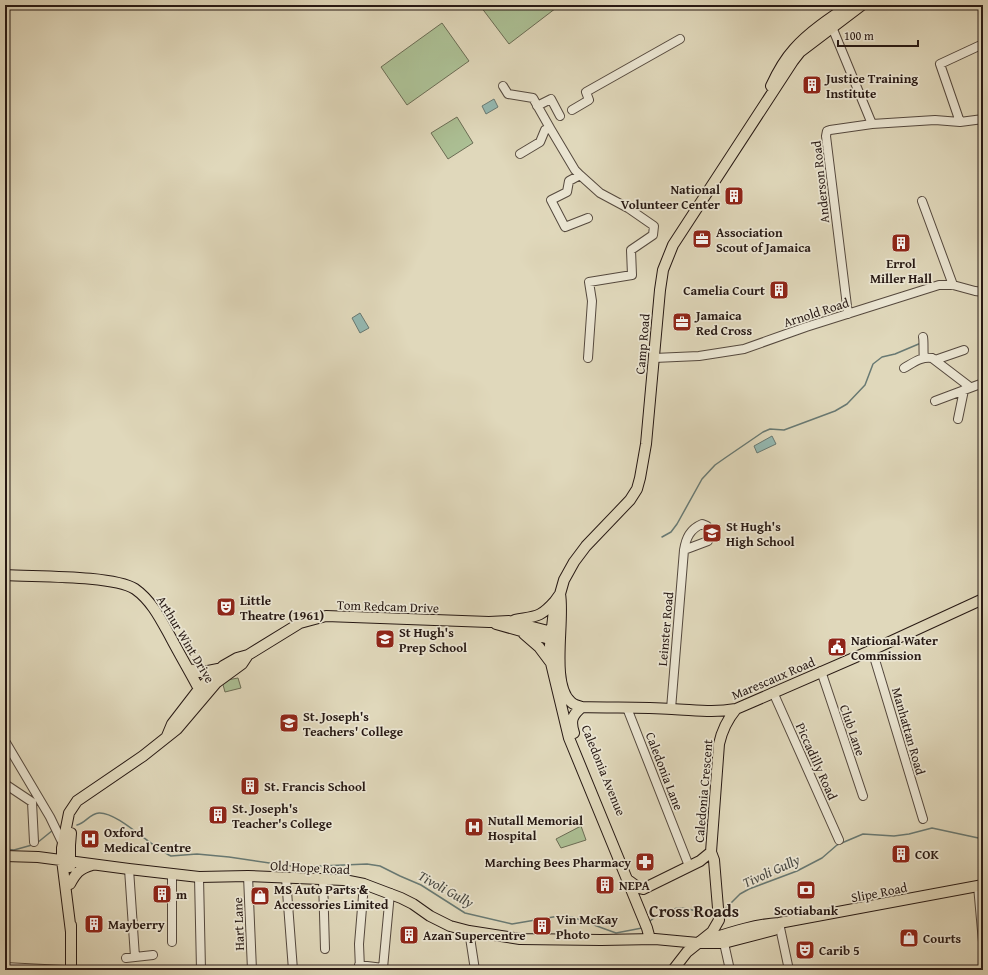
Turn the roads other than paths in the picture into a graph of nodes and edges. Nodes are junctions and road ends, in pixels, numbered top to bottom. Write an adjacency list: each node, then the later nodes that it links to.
1 (850, 5): 7 (main road, Camp Road)
2 (862, 5): 3 (main road, Camp Road)
3 (832, 27): 7 (main road, Camp Road); 13 (street)
4 (680, 39): 9 (street)
5 (982, 46): 12 (street)
6 (503, 86): 8 (street)
7 (767, 99): 25 (main road, Camp Road)
8 (537, 106): 10 (street); 14 (street)
9 (572, 110)
10 (560, 116)
11 (983, 119): 12 (street, Anderson Road)
12 (960, 122): 13 (street, Anderson Road)
13 (872, 124): 21 (street, Anderson Road)
14 (550, 128): 15 (street); 16 (street)
15 (520, 154)
16 (580, 175): 18 (street); 24 (street)
17 (922, 201): 19 (street)
18 (588, 218)
19 (953, 285): 20 (street, Arnold Road); 21 (street, Arnold Road)
20 (983, 292)
21 (848, 314): 25 (street, Arnold Road)
22 (923, 337): 26 (street)
23 (964, 350): 27 (street)
24 (588, 358)
25 (654, 358): 35 (main road, Camp Road)
26 (924, 358): 27 (street); 28 (street)
27 (935, 360): 30 (street)
28 (904, 368)
29 (983, 383): 30 (street)
30 (967, 389): 31 (street); 32 (street)
31 (935, 401)
32 (958, 419)
33 (684, 550): 51 (street, Leinster Road)
34 (5, 576): 45 (main road, Arthur Wint Drive)
35 (558, 597): 37 (main road); 40 (main road, Camp Road)
36 (983, 599): 41 (main road, Marescaux Road)
37 (509, 621): 38 (main road, Tom Redcam Drive); 40 (main road, Tom Redcam Drive)
38 (489, 622): 39 (main road, Tom Redcam Drive); 42 (main road, Tom Redcam Drive)
39 (522, 632): 40 (main road, Tom Redcam Drive); 43 (main road)
40 (556, 636): 43 (main road, Caledonia Avenue); 49 (main road, Caledonia Avenue)
41 (872, 650): 46 (main road, Marescaux Road); 59 (street, Manhattan Road)
42 (248, 654): 44 (main road, Tom Redcam Drive); 47 (main road, Tom Redcam Drive)
43 (551, 663): 75 (main road, Caledonia Avenue)
44 (223, 666): 45 (main road); 47 (main road, Tom Redcam Drive)
45 (188, 669): 47 (main road, Arthur Wint Drive)
46 (821, 671): 48 (main road, Marescaux Road); 58 (street, Club Lane)
47 (202, 692): 56 (main road, Tom Redcam Drive)
48 (773, 692): 52 (main road, Marescaux Road); 60 (street, Piccadilly Road)
49 (582, 707): 50 (main road, Marescaux Road); 75 (main road, Caledonia Avenue)
50 (627, 708): 51 (main road, Marescaux Road); 68 (street, Caledonia Lane)
51 (671, 709): 53 (main road, Marescaux Road)
52 (736, 709): 53 (main road, Marescaux Road); 54 (main road, Caledonia Crescent)
53 (707, 712): 54 (main road, Caledonia Crescent)
54 (721, 733): 63 (main road, Caledonia Crescent)
55 (5, 741): 62 (street)
56 (108, 779): 62 (main road, Tom Redcam Drive); 66 (main road, Tom Redcam Drive)
57 (5, 784): 61 (street)
58 (863, 796)
59 (923, 819)
60 (839, 840)
61 (34, 842)
62 (63, 844): 65 (main road); 66 (main road, Tom Redcam Drive)
63 (711, 852): 68 (main road, Caledonia Crescent); 81 (main road, Caledonia Crescent)
64 (5, 856): 65 (main road, Old Hope Road)
65 (38, 857): 66 (main road, Old Hope Road)
66 (66, 861): 67 (main road, Old Hope Road); 76 (main road); 85 (main road)
67 (94, 865): 69 (main road, Old Hope Road); 76 (main road)
68 (689, 866): 79 (main road, Caledonia Crescent)
69 (130, 869): 70 (main road, Old Hope Road); 94 (street)
70 (172, 874): 72 (main road, Old Hope Road); 88 (street)
71 (248, 876): 72 (main road, Old Hope Road); 73 (main road, Old Hope Road); 101 (street, Hart Lane)
72 (199, 877): 100 (street)
73 (286, 878): 74 (main road, Old Hope Road); 102 (street)
74 (323, 879): 77 (main road, Old Hope Road); 92 (street)
75 (627, 879): 79 (main road); 83 (main road, Caledonia Avenue)
76 (70, 884): 85 (main road)
77 (364, 884): 80 (main road, Old Hope Road); 97 (street)
78 (980, 886): 82 (main road, Slipe Road); 89 (street)
79 (643, 889): 83 (main road)
80 (390, 893): 84 (main road, Old Hope Road); 97 (street)
81 (718, 915): 86 (main road); 90 (main road)
82 (779, 923): 86 (main road, Slipe Road); 91 (main road, Slipe Road); 106 (street)
83 (648, 924): 87 (main road)
84 (469, 931): 87 (main road, Old Hope Road); 103 (street)
85 (71, 932): 99 (main road)
86 (733, 932): 90 (main road, Slipe Road)
87 (652, 939): 90 (main road, Old Hope Road)
88 (172, 942)
89 (983, 942)
90 (698, 943): 91 (main road, Slipe Road); 104 (main road)
91 (724, 943): 105 (street)
92 (325, 949)
93 (153, 955): 94 (street)
94 (135, 957): 95 (street)
95 (126, 958)
96 (5, 967): 98 (street)
97 (359, 967)
98 (64, 970)
99 (71, 970)
100 (201, 970)
101 (252, 970)
102 (293, 970)
103 (475, 970)
104 (673, 970)
105 (730, 970)
106 (789, 970)

